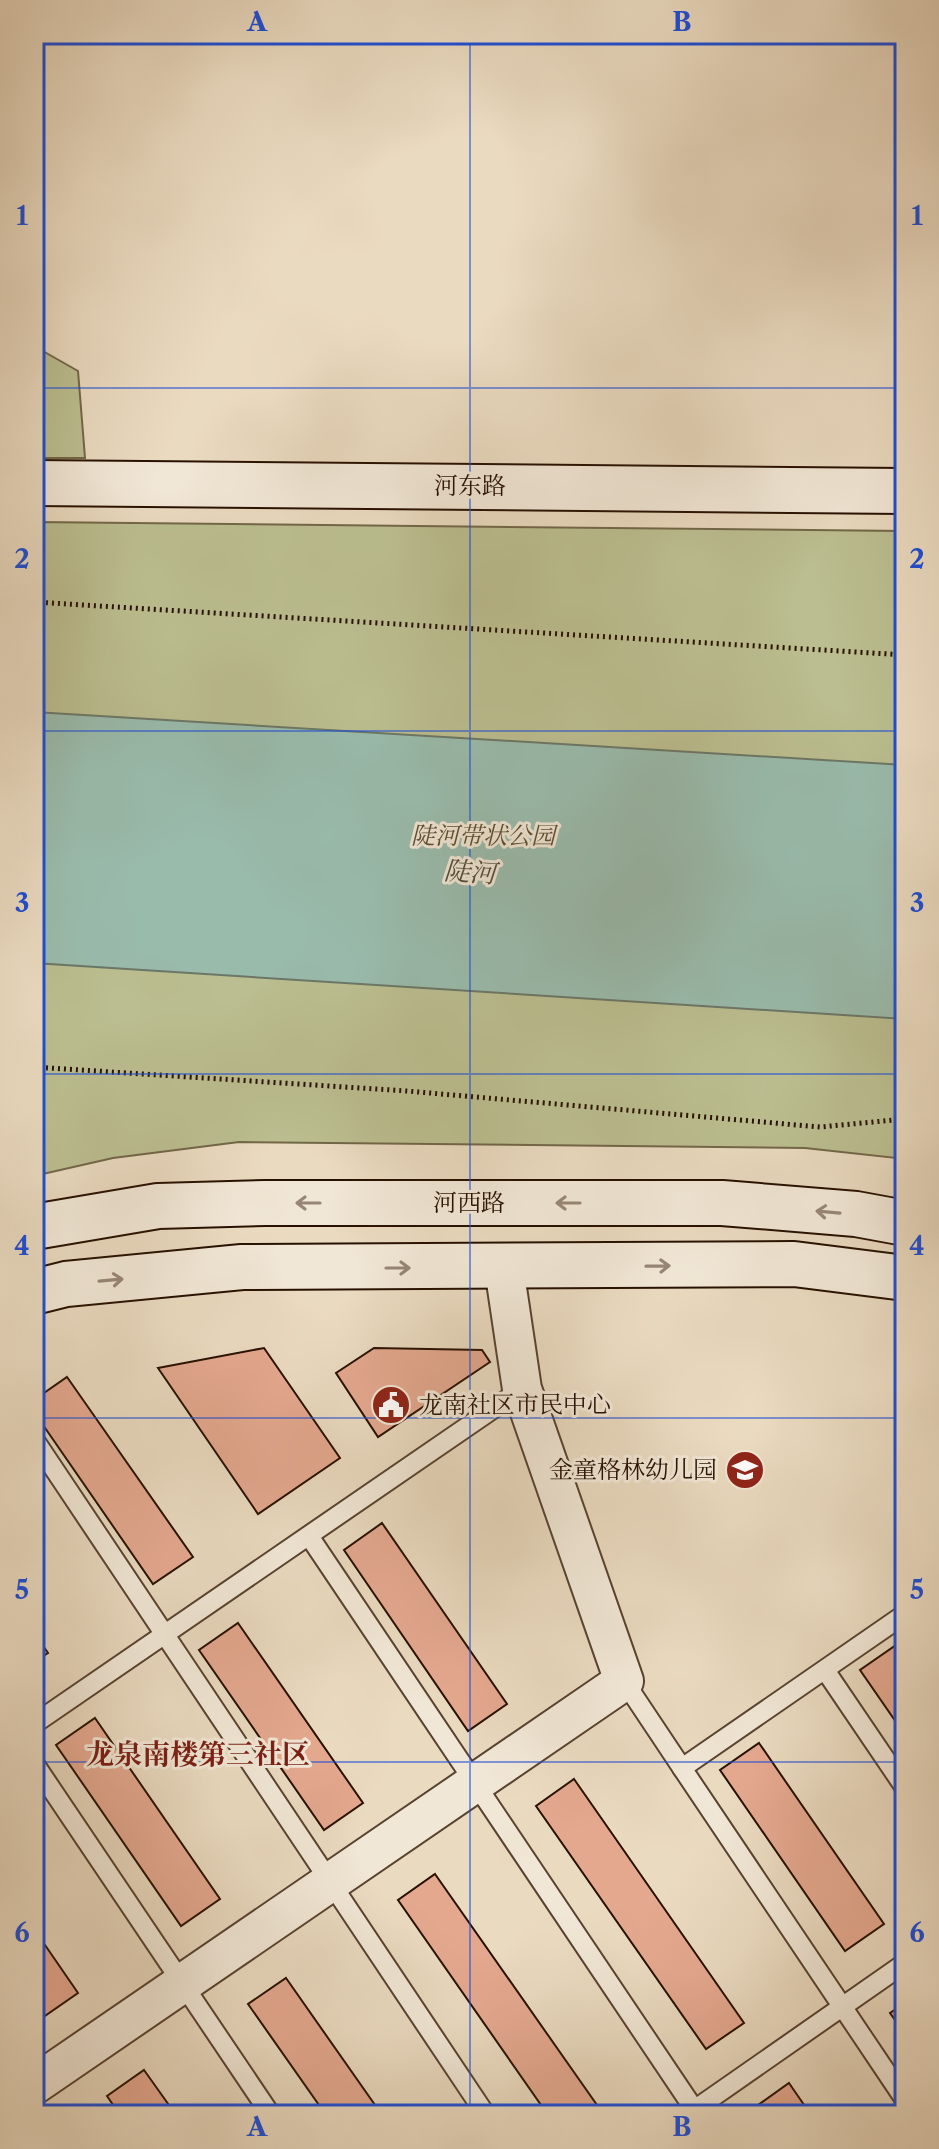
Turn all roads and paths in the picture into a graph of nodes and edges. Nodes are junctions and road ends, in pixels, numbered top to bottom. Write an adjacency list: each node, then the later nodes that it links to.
1 (34, 483): 2 (main road, 河东路)
2 (905, 491)
3 (34, 602): 4 (path)
4 (905, 655)
5 (34, 1067): 6 (path)
6 (905, 1119)
7 (905, 1223): 8 (main road, 河西路, one-way to 8)
8 (34, 1227)
9 (504, 1268): 10 (main road, one-way to 10); 11 (main road, one-way to 9); 12 (street)
10 (905, 1278)
11 (34, 1292)
12 (522, 1389): 14 (lane); 18 (street)
13 (34, 1439): 16 (lane)
14 (309, 1536): 16 (lane); 22 (lane)
15 (905, 1614): 17 (lane)
16 (165, 1634): 19 (lane); 24 (lane)
17 (825, 1670): 21 (lane); 23 (lane)
18 (624, 1681): 21 (lane); 22 (street)
19 (34, 1724)
20 (34, 1763): 26 (lane)
21 (682, 1768): 27 (lane)
22 (475, 1783): 24 (street); 30 (lane)
23 (905, 1788)
24 (330, 1882): 26 (street); 32 (lane)
25 (905, 1963): 27 (lane)
26 (183, 1984): 28 (street); 31 (lane)
27 (842, 2007): 29 (lane); 30 (lane)
28 (34, 2085)
29 (905, 2100)
30 (693, 2113)
31 (271, 2115)
32 (486, 2115)

